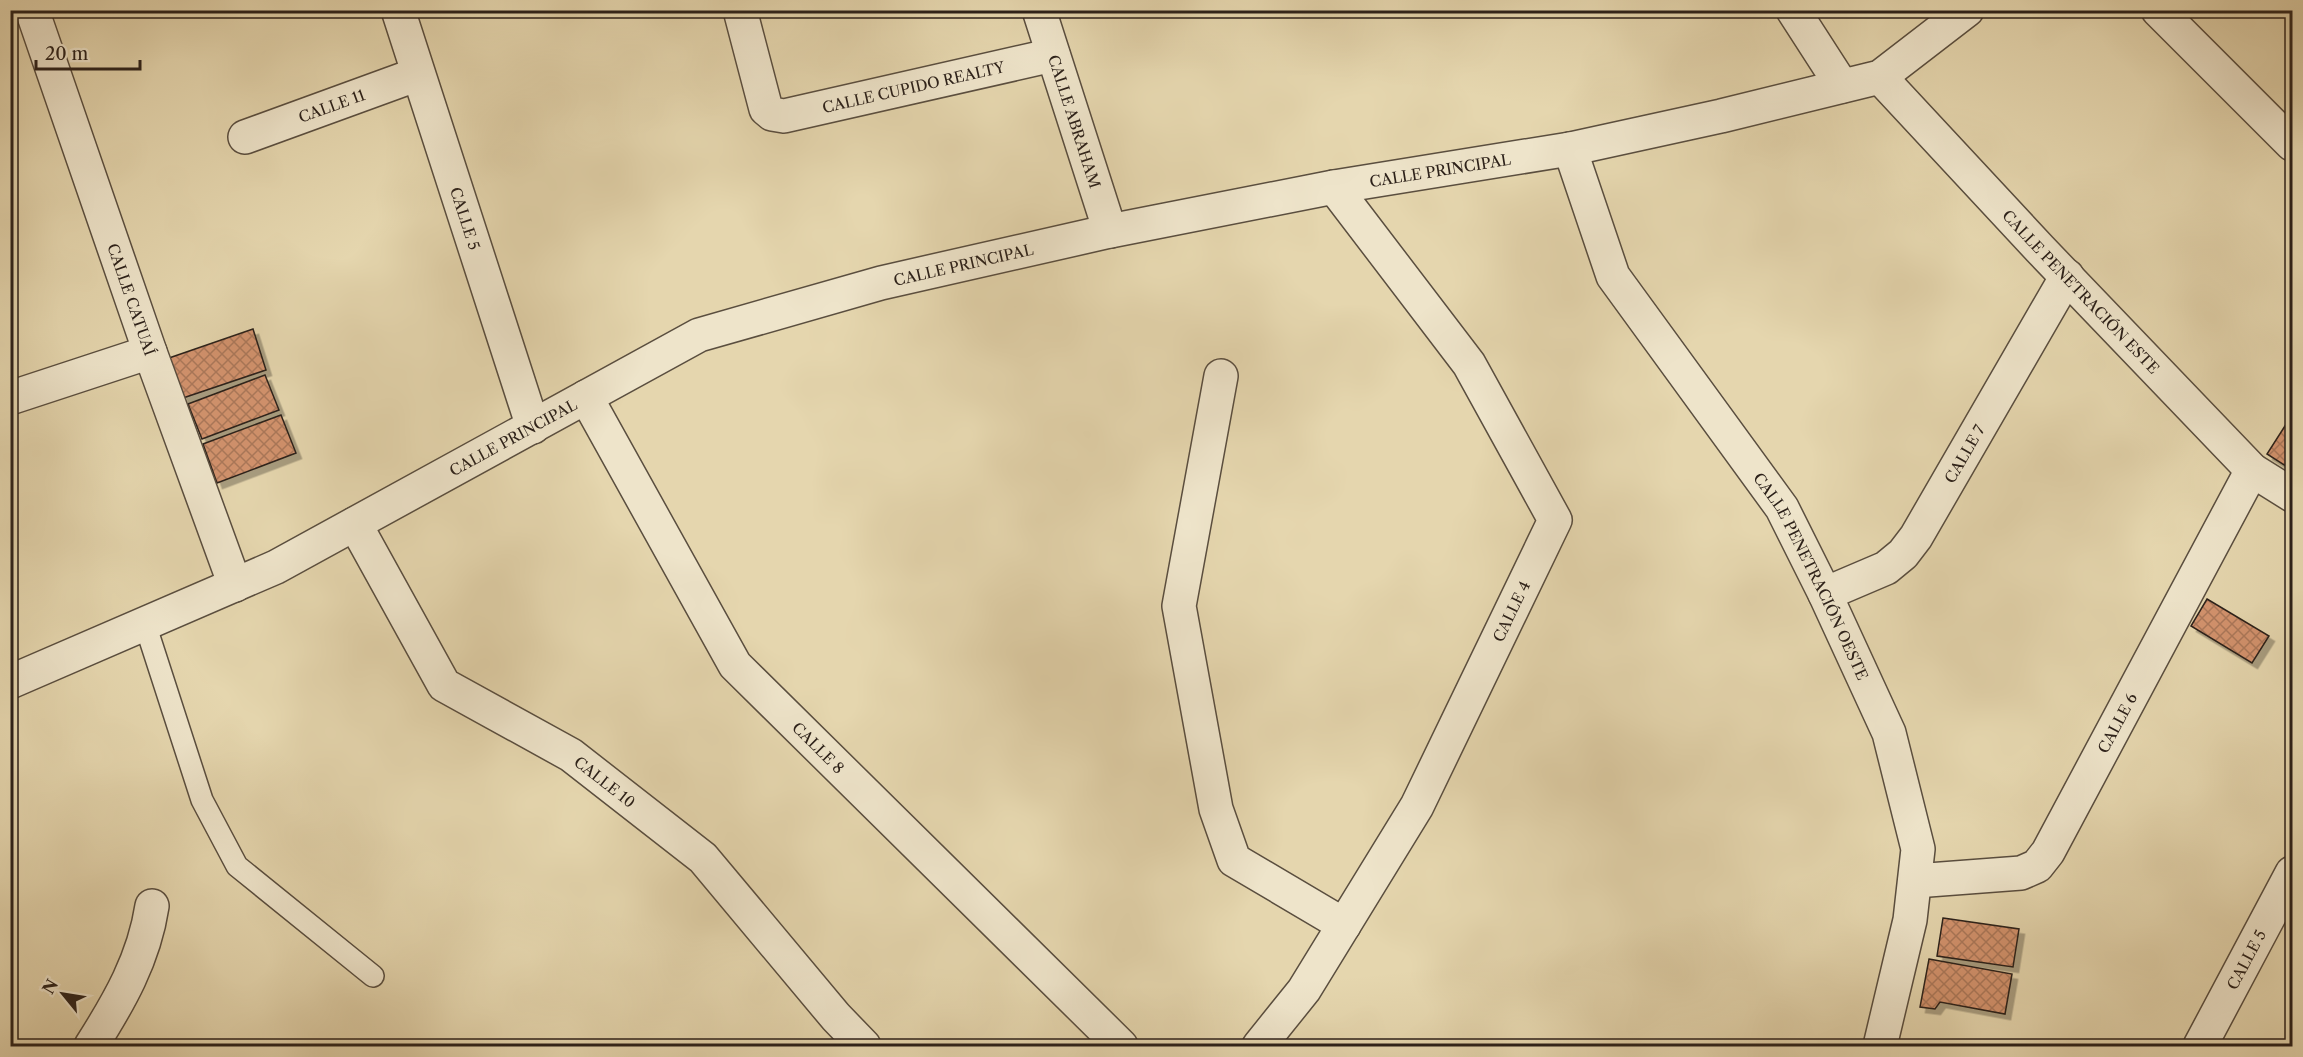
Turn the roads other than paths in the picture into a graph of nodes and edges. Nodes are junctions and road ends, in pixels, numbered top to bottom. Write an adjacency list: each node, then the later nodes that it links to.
1 (32, 10): 18 (street, CALLE CATUAÍ)
2 (398, 10): 9 (street, CALLE 5)
3 (740, 10): 8 (street, CALLE CUPIDO REALTY)
4 (1039, 10): 8 (street, CALLE ABRAHAM)
5 (1793, 10): 11 (street)
6 (1967, 10): 10 (street, CALLE PRINCIPAL)
7 (2158, 10): 13 (street)
8 (1053, 55): 16 (street, CALLE ABRAHAM)
9 (418, 74): 12 (street, CALLE 11); 22 (street, CALLE 5)
10 (1880, 77): 11 (street, CALLE PRINCIPAL); 17 (street, CALLE PENETRACIÓN ESTE)
11 (1842, 87): 14 (street, CALLE PRINCIPAL)
12 (245, 137)
13 (2292, 144)
14 (1570, 149): 15 (street, CALLE PRINCIPAL); 27 (street, CALLE PENETRACIÓN OESTE)
15 (1334, 187): 16 (street, CALLE PRINCIPAL); 33 (street, CALLE 4)
16 (1110, 231): 20 (street, CALLE PRINCIPAL)
17 (2067, 276): 23 (street, CALLE PENETRACIÓN ESTE); 27 (street, CALLE 7)
18 (150, 352): 21 (street); 26 (street, CALLE CATUAÍ)
19 (1221, 376): 33 (street)
20 (586, 397): 22 (street, CALLE PRINCIPAL); 37 (street, CALLE 8)
21 (10, 398)
22 (533, 427): 25 (street, CALLE PRINCIPAL)
23 (2252, 470): 24 (street, CALLE PENETRACIÓN ESTE); 31 (street, CALLE 6)
24 (2292, 495)
25 (355, 524): 26 (street, CALLE PRINCIPAL); 36 (street, CALLE 10)
26 (235, 585): 28 (street, CALLE PRINCIPAL)
27 (1825, 594): 31 (street, CALLE PENETRACIÓN OESTE)
28 (145, 624): 29 (street, CALLE PRINCIPAL); 34 (lane)
29 (10, 682)
30 (2292, 873): 40 (street, CALLE 5)
31 (1915, 880): 39 (street, CALLE PENETRACIÓN OESTE)
32 (152, 906): 35 (street)
33 (1344, 925): 38 (street, CALLE 4)
34 (373, 976)
35 (91, 1047)
36 (864, 1047)
37 (1121, 1047)
38 (1259, 1047)
39 (1880, 1047)
40 (2200, 1047)

